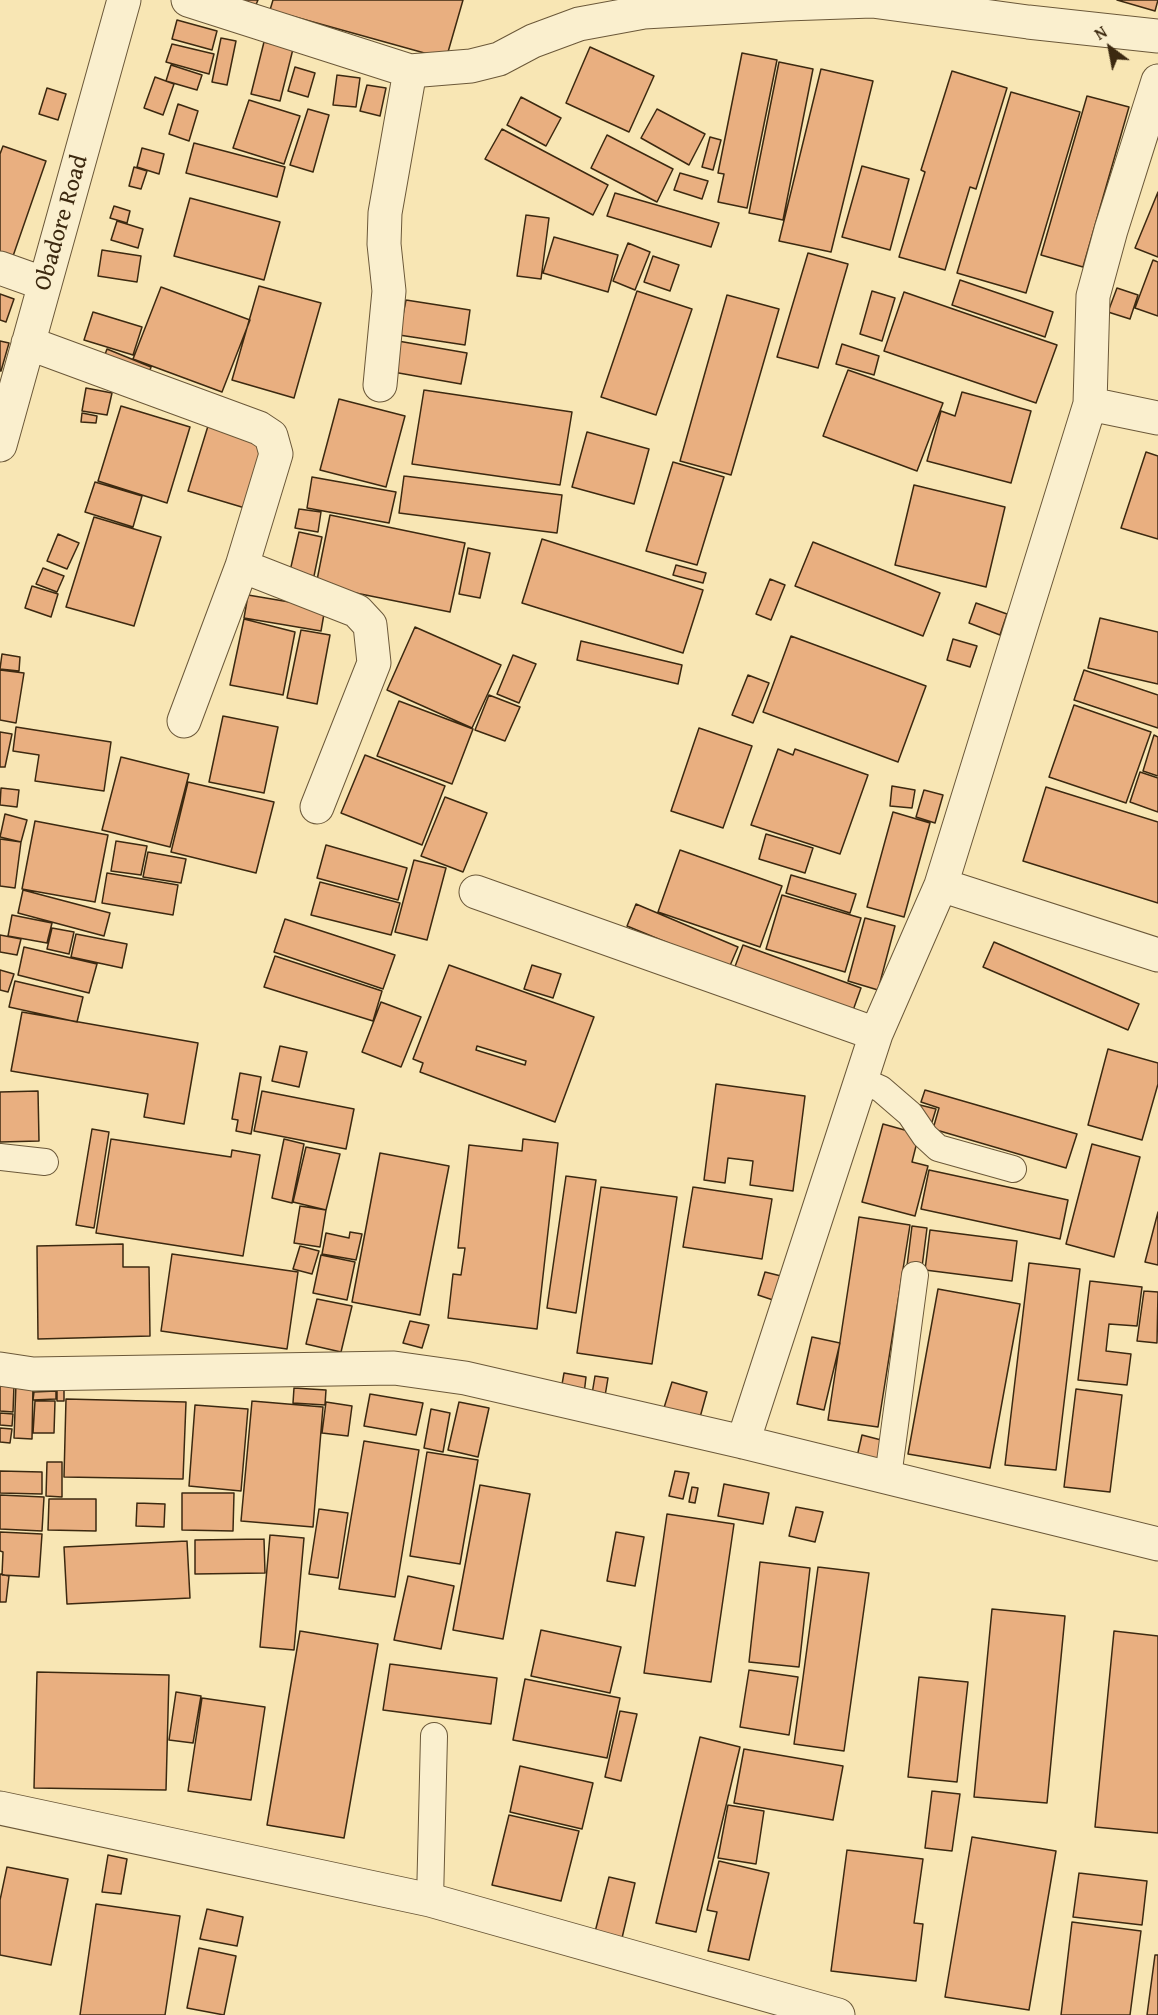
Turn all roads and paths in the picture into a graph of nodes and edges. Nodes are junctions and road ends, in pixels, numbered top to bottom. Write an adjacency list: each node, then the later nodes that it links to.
1 (124, 0): 9 (street, Obadore Road)
2 (188, 0): 6 (street)
3 (787, 2): 4 (street); 6 (street)
4 (1031, 11): 5 (street)
5 (1158, 36)
6 (410, 71): 11 (street)
7 (1158, 81): 12 (street)
8 (0, 268): 9 (street)
9 (45, 284): 10 (street, Obadore Road)
10 (28, 343): 14 (street, Obadore Road); 15 (street)
11 (380, 386)
12 (1090, 404): 13 (street); 18 (street)
13 (1158, 418)
14 (3, 425)
15 (242, 566): 16 (street); 17 (street)
16 (184, 721)
17 (317, 807)
18 (941, 885): 20 (street); 21 (street)
19 (476, 892): 21 (street)
20 (1158, 955)
21 (876, 1034): 22 (street)
22 (861, 1080): 25 (lane); 28 (street)
23 (0, 1157): 24 (lane)
24 (45, 1162)
25 (1013, 1169)
26 (915, 1275): 29 (lane)
27 (0, 1369): 28 (street)
28 (743, 1442): 29 (street)
29 (888, 1477): 30 (street)
30 (1158, 1544)
31 (434, 1736): 33 (lane)
32 (0, 1808): 33 (street)
33 (430, 1900): 34 (street)
34 (838, 2015)

